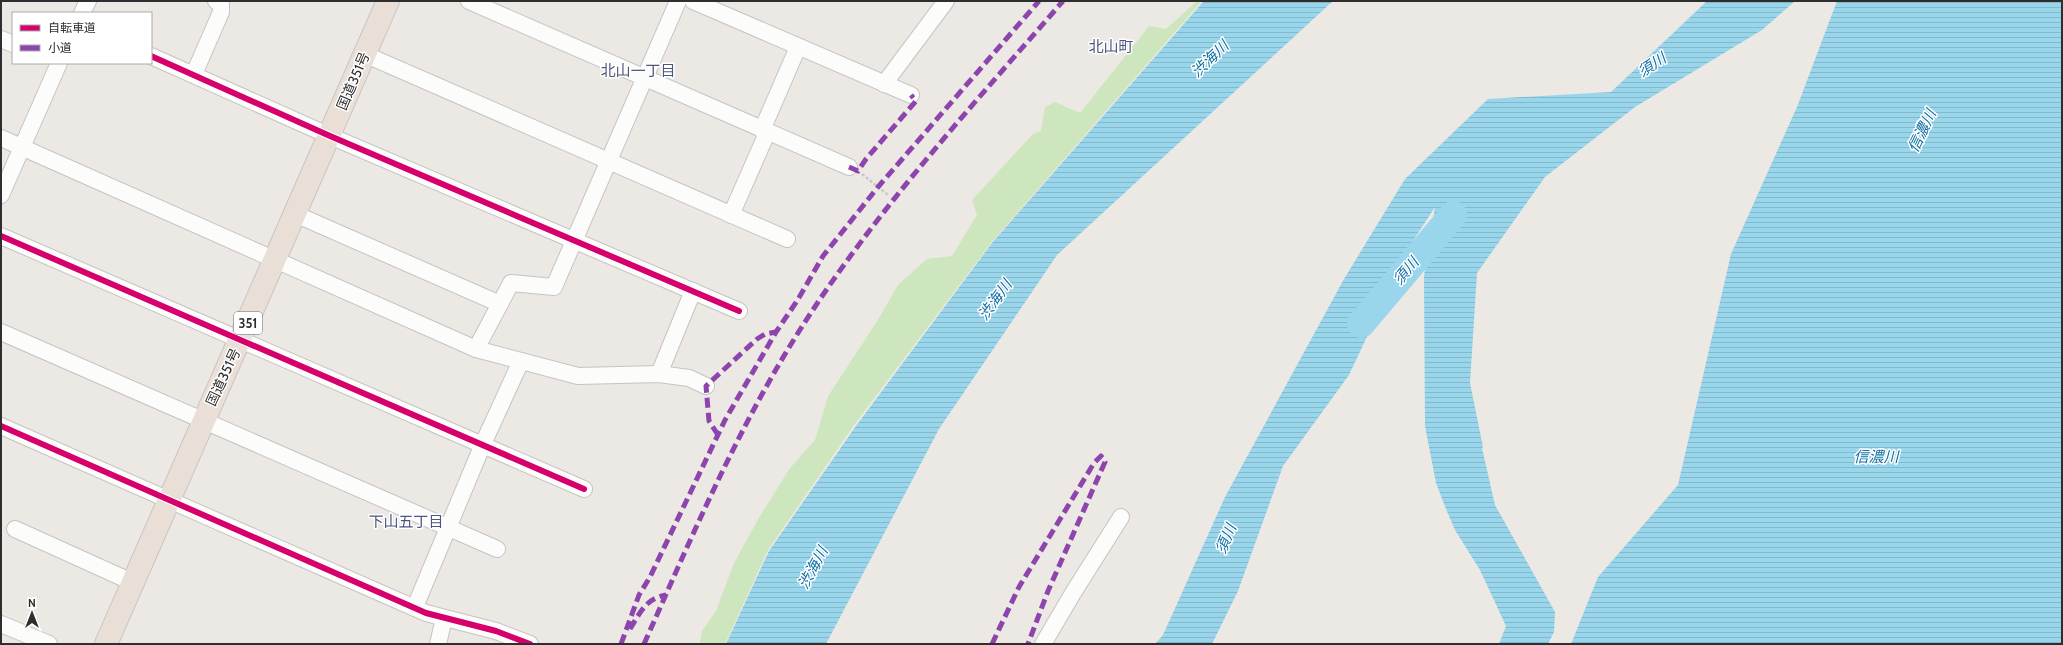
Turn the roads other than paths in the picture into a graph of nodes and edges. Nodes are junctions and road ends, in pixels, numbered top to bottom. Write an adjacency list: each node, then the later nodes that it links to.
1 (88, 1): 8 (street)
2 (216, 1): 15 (street)
3 (388, 1): 12 (highway, 国道351号 / 351)
4 (470, 1): 16 (street)
5 (678, 1): 16 (street)
6 (693, 1): 11 (street)
7 (946, 1): 17 (street)
8 (82, 12)
9 (1, 39): 10 (street)
10 (12, 44)
11 (798, 47): 17 (street); 19 (street)
12 (364, 54): 20 (highway, 国道351号 / 351); 23 (street)
13 (152, 56): 15 (street)
14 (58, 64): 22 (street)
15 (194, 74): 20 (street)
16 (644, 77): 19 (street); 23 (street)
17 (884, 84): 18 (street)
18 (911, 96)
19 (765, 131): 24 (street); 27 (street)
20 (330, 136): 26 (highway, 国道351号 / 351); 30 (street)
21 (1, 138): 22 (street)
22 (22, 148): 25 (street); 31 (street)
23 (609, 162): 27 (street); 30 (street)
24 (853, 169)
25 (1, 195)
26 (295, 214): 31 (highway, 国道351号 / 351); 33 (street)
27 (731, 215): 29 (street)
28 (1, 236): 36 (street)
29 (787, 239)
30 (574, 242): 32 (street); 33 (street)
31 (276, 259): 36 (highway, 国道351号 / 351); 37 (street)
32 (692, 292): 34 (street); 39 (street)
33 (500, 304): 37 (street)
34 (738, 311)
35 (1, 332): 41 (street)
36 (240, 341): 41 (highway, 国道351号 / 351); 43 (street)
37 (476, 349): 38 (street)
38 (521, 361): 39 (street); 43 (street)
39 (659, 374): 40 (street)
40 (706, 386)
41 (203, 420): 45 (highway, 国道351号 / 351); 47 (street)
42 (1, 426): 45 (street)
43 (483, 444): 44 (street); 47 (street)
44 (584, 489)
45 (169, 500): 50 (highway, 国道351号 / 351); 51 (street)
46 (1121, 517): 58 (street)
47 (448, 526): 49 (street); 51 (street)
48 (15, 529): 50 (street)
49 (497, 549)
50 (132, 582): 55 (highway, 国道351号 / 351)
51 (415, 606): 52 (street)
52 (444, 618): 56 (street); 57 (street)
53 (1, 624): 54 (street)
54 (49, 644)
55 (106, 644)
56 (438, 644)
57 (530, 644)
58 (1043, 644)

